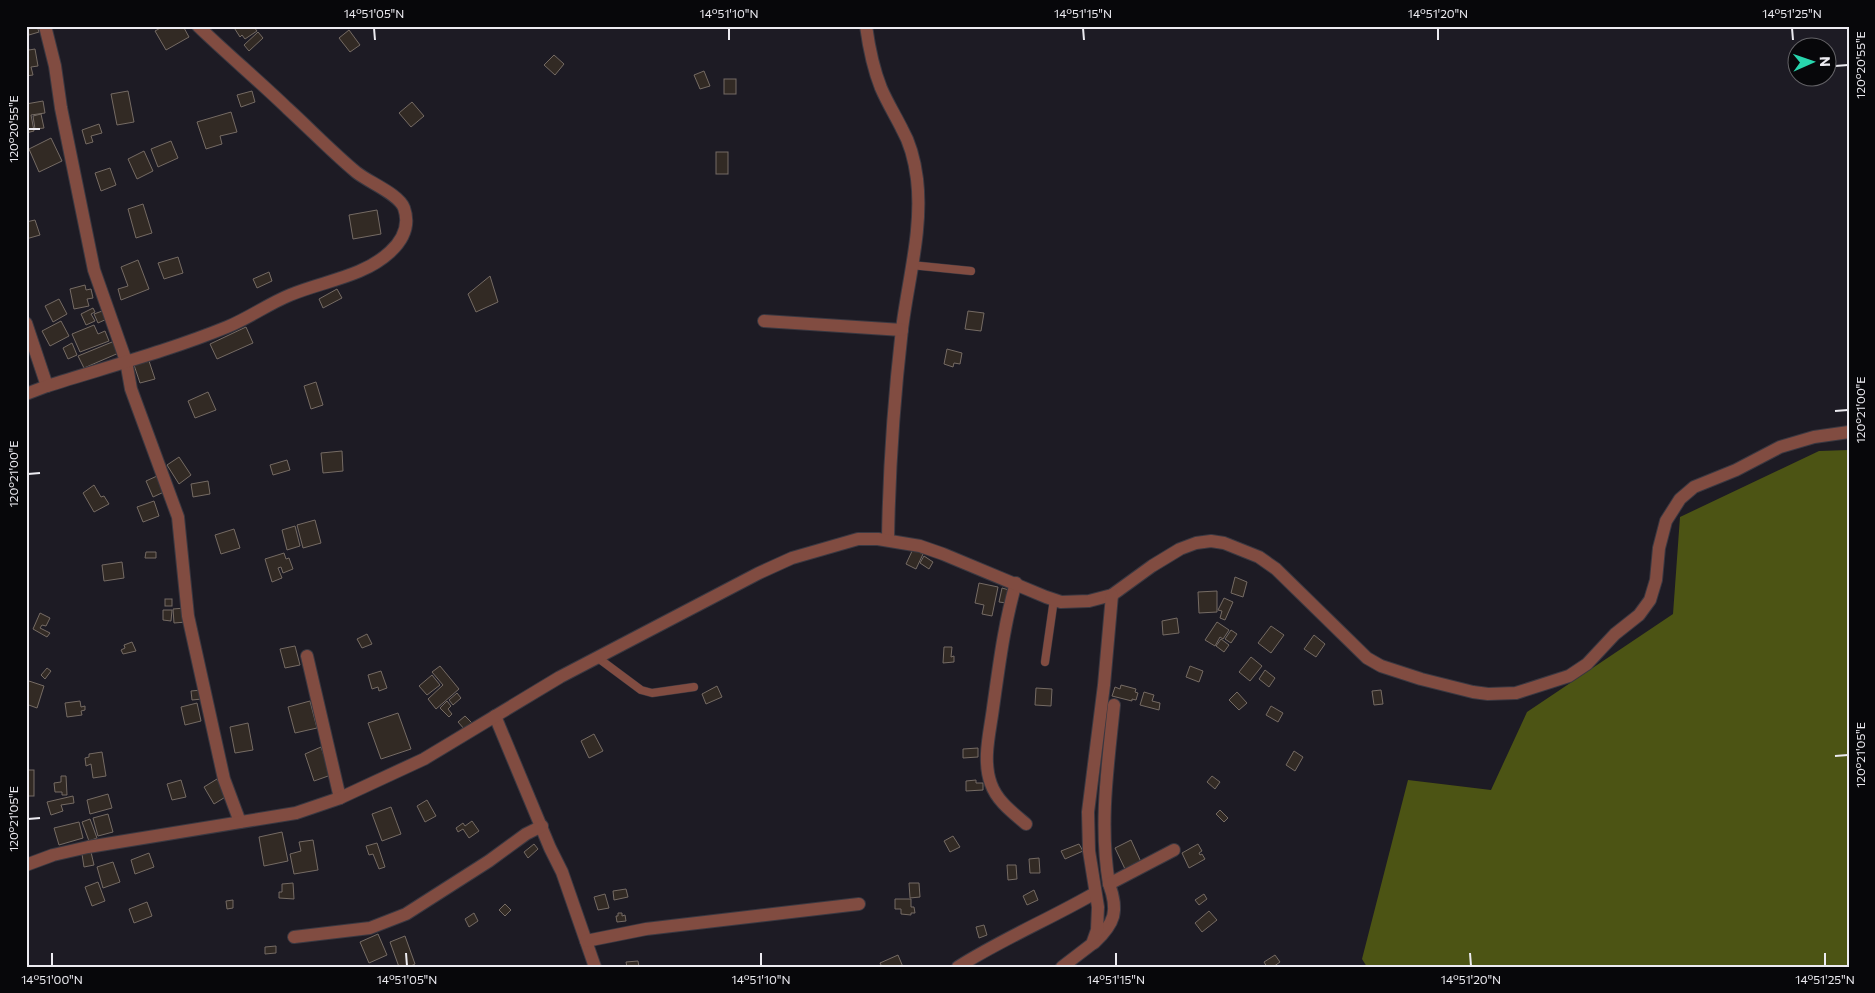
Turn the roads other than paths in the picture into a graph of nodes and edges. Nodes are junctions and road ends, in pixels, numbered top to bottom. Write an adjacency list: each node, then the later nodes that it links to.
1 (45, 26): 9 (street)
2 (198, 26): 9 (street)
3 (866, 26): 4 (street)
4 (911, 265): 5 (lane); 8 (street)
5 (971, 271)
6 (764, 321): 8 (street)
7 (26, 323): 10 (street)
8 (902, 330): 13 (street)
9 (126, 361): 10 (street); 24 (street)
10 (47, 386): 11 (street)
11 (26, 394)
12 (1849, 432): 15 (street)
13 (888, 540): 14 (street); 18 (street)
14 (1016, 583): 16 (street); 25 (street)
15 (1112, 595): 16 (street); 30 (street)
16 (1054, 600): 19 (lane)
17 (308, 656): 23 (street)
18 (598, 658): 20 (lane); 22 (street)
19 (1045, 662)
20 (694, 687)
21 (1114, 705): 29 (street)
22 (495, 716): 23 (street); 26 (street)
23 (340, 798): 24 (street)
24 (240, 822): 28 (street)
25 (1026, 824)
26 (542, 826): 32 (street); 33 (street)
27 (1174, 850): 29 (street)
28 (26, 865)
29 (1110, 884): 34 (street)
30 (1095, 893): 34 (street); 36 (street)
31 (859, 904): 33 (street)
32 (294, 937)
33 (586, 941): 35 (street)
34 (1092, 944): 37 (street)
35 (594, 967)
36 (958, 967)
37 (1062, 967)

